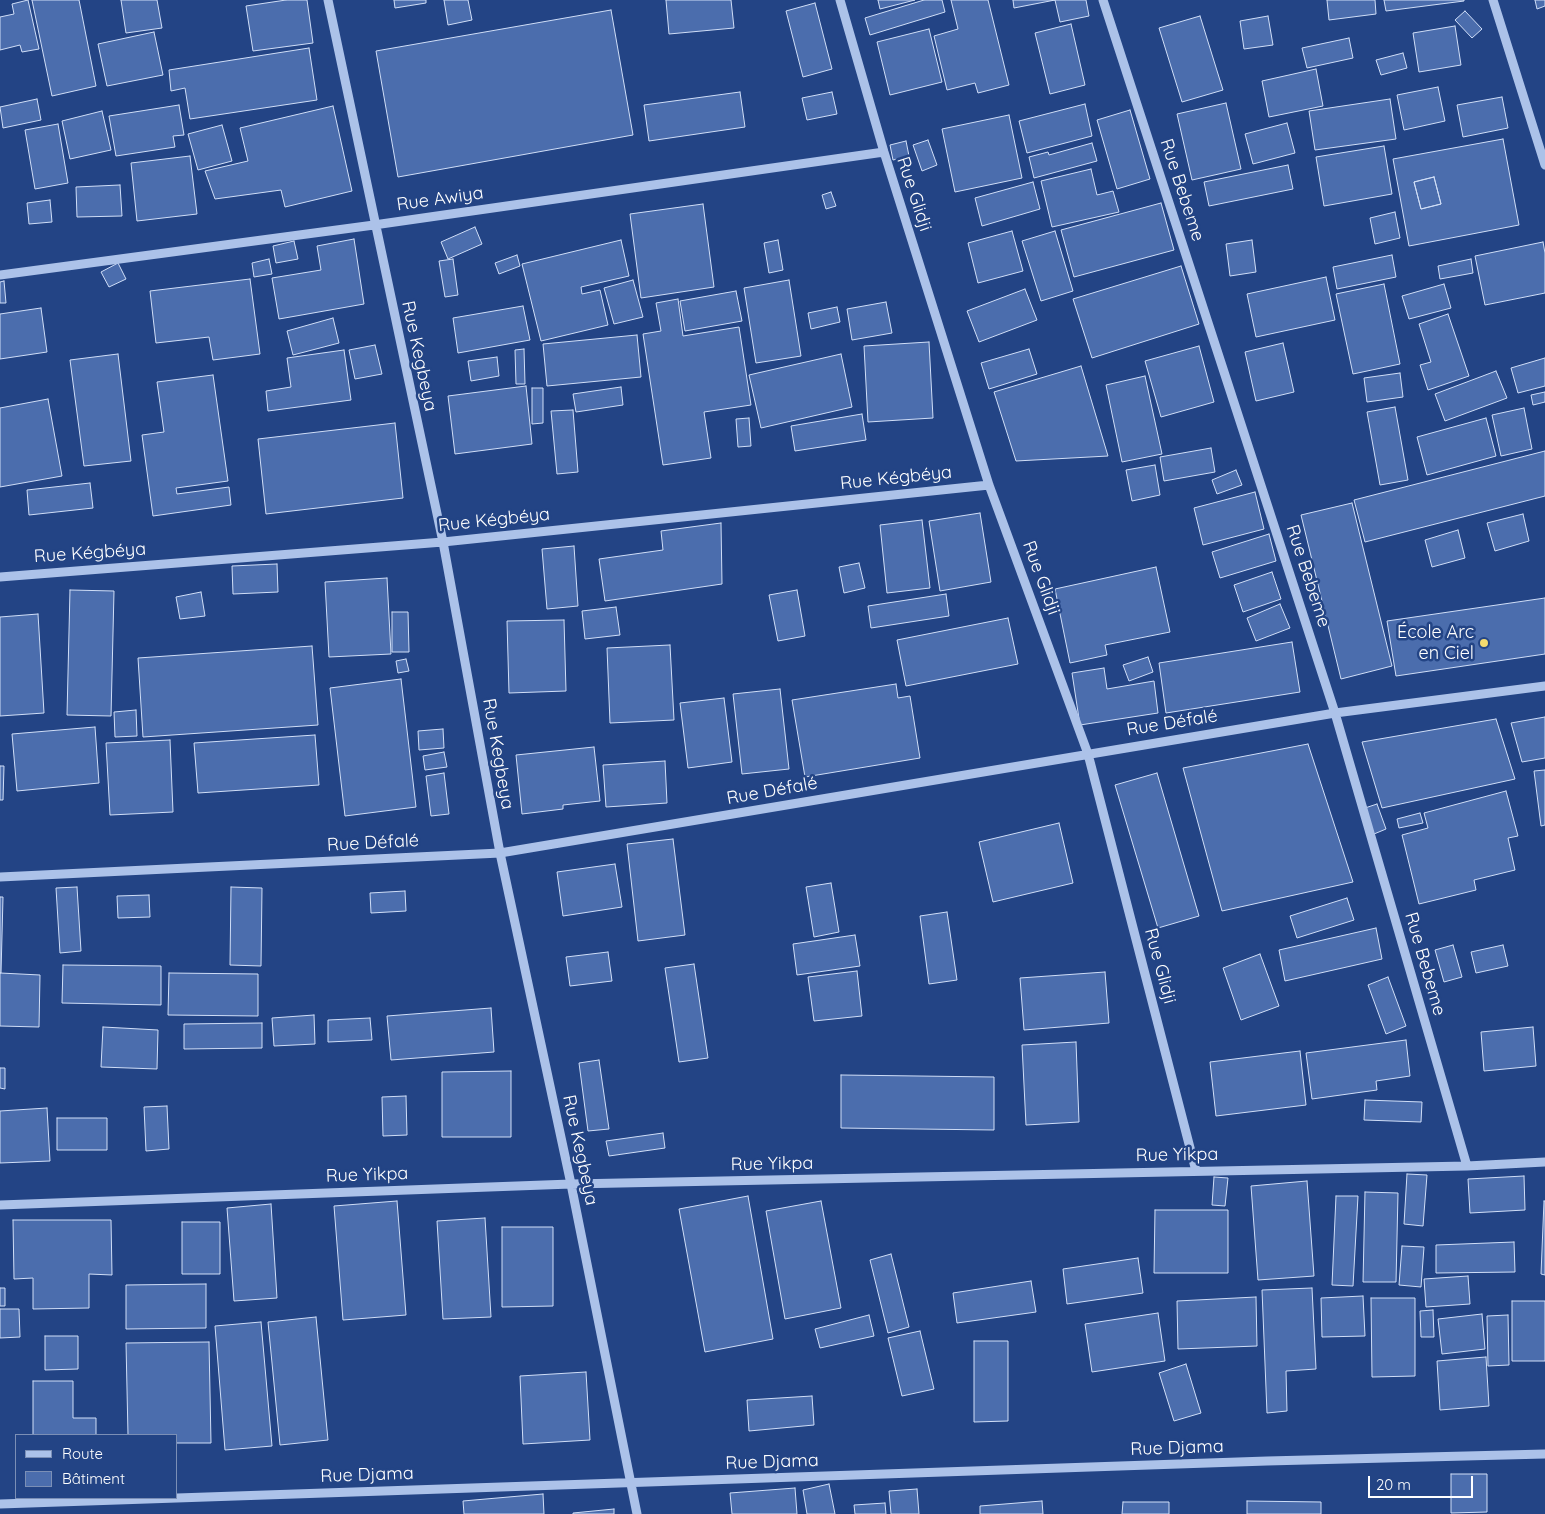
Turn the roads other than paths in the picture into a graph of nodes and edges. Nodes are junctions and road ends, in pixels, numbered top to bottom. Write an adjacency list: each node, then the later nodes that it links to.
1 (328, 0): 7 (street, Rue Kegbeya)
2 (840, 0): 5 (street, Rue Glidji)
3 (1104, 0): 13 (street, Rue Bebeme)
4 (1493, 0): 6 (street)
5 (884, 152): 7 (street, Rue Awiya); 9 (street, Rue Glidji)
6 (1545, 165)
7 (374, 225): 8 (street, Rue Awiya); 10 (street, Rue Kegbeya)
8 (0, 275)
9 (990, 485): 10 (street, Rue Kégbéya); 14 (street, Rue Glidji)
10 (443, 542): 11 (street, Rue Kégbéya); 15 (street, Rue Kegbeya)
11 (0, 577)
12 (1545, 686): 13 (street, Rue Défalé)
13 (1335, 713): 14 (street, Rue Défalé); 18 (street, Rue Bebeme)
14 (1088, 754): 15 (street, Rue Défalé); 19 (street, Rue Glidji)
15 (500, 853): 16 (street, Rue Défalé); 20 (street, Rue Kegbeya)
16 (0, 877)
17 (1545, 1162): 18 (street, Rue Yikpa)
18 (1467, 1166): 19 (street, Rue Yikpa)
19 (1196, 1170): 20 (street, Rue Yikpa)
20 (571, 1184): 21 (street, Rue Yikpa); 23 (street, Rue Kegbeya)
21 (0, 1205)
22 (1545, 1454): 23 (street, Rue Djama)
23 (631, 1483): 24 (street, Rue Djama); 27 (street, Rue Kegbeya)
24 (178, 1498)
25 (150, 1499): 26 (street, Rue Djama)
26 (0, 1504)
27 (637, 1514)

